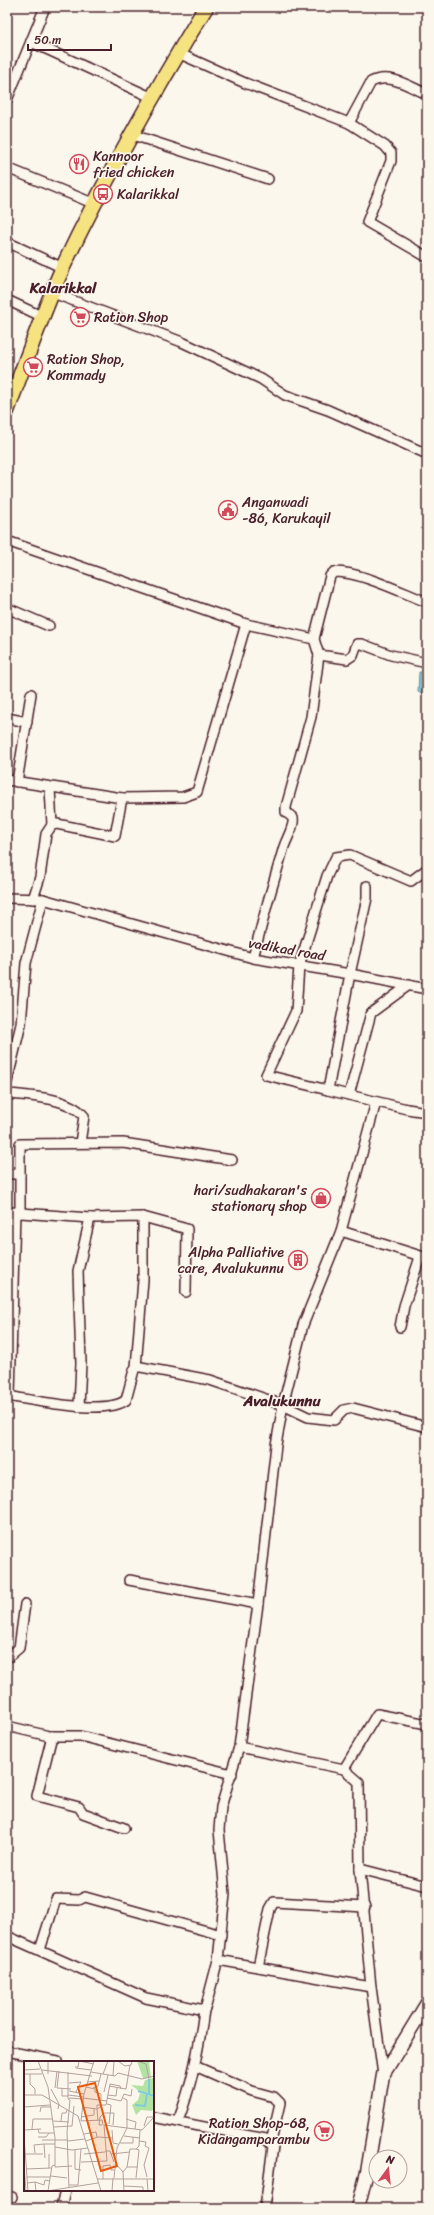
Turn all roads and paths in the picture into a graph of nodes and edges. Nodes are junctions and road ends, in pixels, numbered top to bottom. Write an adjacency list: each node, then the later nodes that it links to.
1 (45, 7): 3 (street)
2 (206, 7): 4 (main road)
3 (31, 42): 6 (street); 7 (street)
4 (178, 53): 6 (main road); 8 (street)
5 (427, 94): 8 (street)
6 (154, 98): 9 (main road)
7 (7, 100)
8 (349, 123): 14 (street)
9 (133, 135): 11 (street); 12 (main road)
10 (7, 168): 12 (street)
11 (268, 179)
12 (95, 204): 15 (main road)
13 (7, 242): 15 (street)
14 (427, 257)
15 (63, 268): 16 (main road)
16 (53, 293): 18 (main road); 20 (street)
17 (7, 300): 18 (street)
18 (43, 317): 19 (main road)
19 (7, 411)
20 (427, 454)
21 (7, 541): 24 (street)
22 (427, 602): 26 (street)
23 (7, 608): 25 (street)
24 (246, 624): 26 (street); 35 (street)
25 (49, 626)
26 (314, 639): 27 (street)
27 (319, 656): 28 (street); 42 (street)
28 (427, 664)
29 (31, 694): 31 (street)
30 (7, 718): 31 (street)
31 (27, 722): 33 (street)
32 (7, 780): 33 (street)
33 (17, 782): 34 (street)
34 (50, 788): 35 (street); 36 (street)
35 (122, 798): 36 (street)
36 (52, 826): 40 (street)
37 (427, 869): 43 (street)
38 (368, 886): 44 (street)
39 (7, 898): 40 (street, vadikad road)
40 (33, 899): 41 (street, vadikad road)
41 (43, 899): 42 (street, vadikad road); 47 (street)
42 (253, 958): 43 (street, vadikad road)
43 (300, 966): 44 (street, vadikad road); 48 (street)
44 (350, 974): 45 (street, vadikad road); 48 (street)
45 (409, 985): 46 (street, vadikad road); 50 (street)
46 (427, 989)
47 (7, 1082)
48 (328, 1090): 50 (street)
49 (7, 1091): 53 (street)
50 (349, 1096): 51 (street)
51 (376, 1102): 52 (street); 60 (street)
52 (427, 1112)
53 (80, 1143): 54 (street); 56 (street)
54 (232, 1160)
55 (7, 1174): 56 (street)
56 (20, 1174): 57 (street)
57 (14, 1212): 58 (street); 65 (street)
58 (90, 1218): 59 (street); 67 (street)
59 (143, 1218): 62 (street); 64 (street)
60 (341, 1232): 61 (street); 66 (street)
61 (423, 1257): 63 (street)
62 (186, 1292)
63 (400, 1327)
64 (136, 1367): 66 (street); 67 (street)
65 (8, 1396): 67 (street)
66 (283, 1405): 68 (street); 71 (street)
67 (79, 1407)
68 (427, 1427)
69 (129, 1580): 71 (street)
70 (25, 1604): 72 (street)
71 (258, 1604): 76 (street)
72 (7, 1658)
73 (427, 1724): 77 (street)
74 (7, 1726): 75 (street)
75 (52, 1736): 78 (street); 79 (street)
76 (239, 1747): 77 (street); 78 (street)
77 (344, 1769): 80 (street)
78 (232, 1774): 83 (street)
79 (124, 1828)
80 (360, 1869): 81 (street); 82 (street)
81 (427, 1886)
82 (365, 1907): 87 (street); 88 (street)
83 (221, 1935): 85 (street); 86 (street)
84 (7, 1936): 85 (street)
85 (40, 1950): 90 (street)
86 (218, 1960): 87 (street); 90 (street)
87 (258, 1967): 88 (street)
88 (371, 1987): 94 (street)
89 (427, 2003): 94 (main road)
90 (204, 2010): 93 (street)
91 (7, 2051): 92 (street)
92 (58, 2061)
93 (195, 2066): 96 (street); 97 (street)
94 (383, 2075): 101 (main road)
95 (154, 2117): 96 (street)
96 (178, 2122): 97 (street)
97 (271, 2142): 100 (street)
98 (65, 2191): 99 (street)
99 (61, 2208)
100 (265, 2208)
101 (358, 2208)

